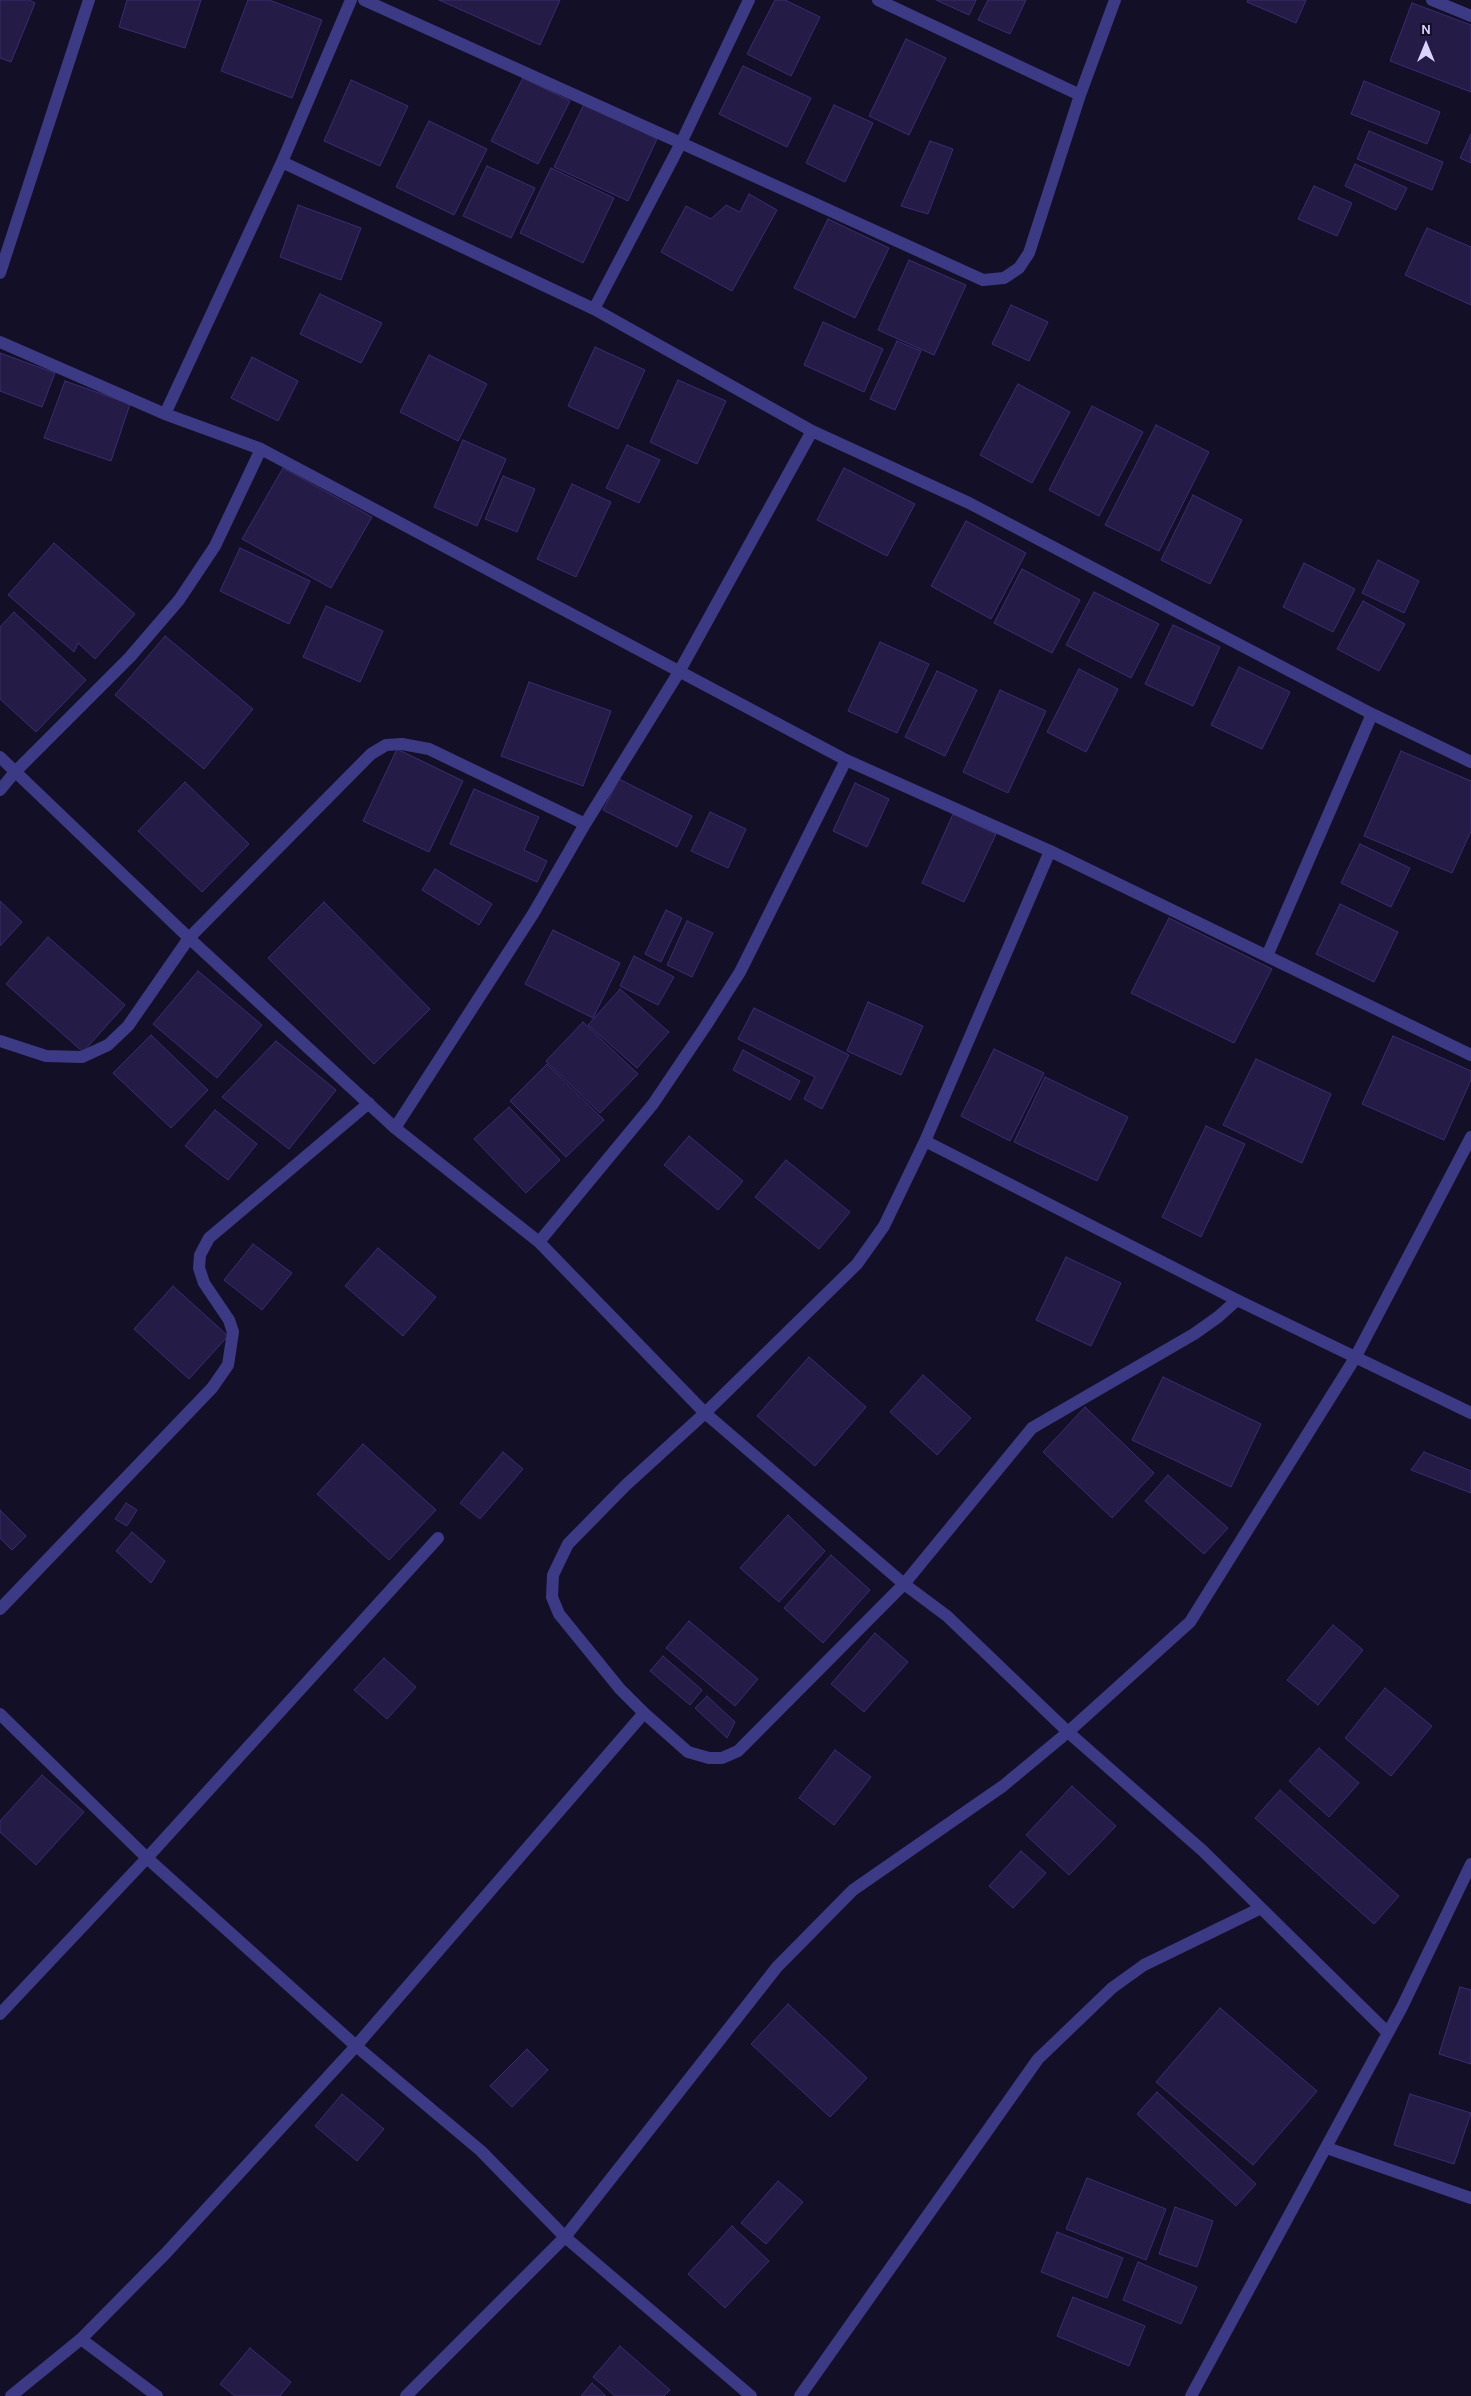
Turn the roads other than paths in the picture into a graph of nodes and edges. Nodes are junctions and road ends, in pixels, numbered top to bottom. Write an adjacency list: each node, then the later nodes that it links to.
1 (89, 0): 12 (street)
2 (351, 0): 11 (street)
3 (364, 0): 10 (street)
4 (749, 0): 10 (street)
5 (878, 0): 9 (street)
6 (1115, 0): 9 (street)
7 (1432, 0): 8 (street)
8 (1471, 16)
9 (1080, 95): 10 (street)
10 (681, 143): 13 (street)
11 (282, 162): 13 (street); 15 (street)
12 (0, 273)
13 (594, 309): 16 (street)
14 (0, 342): 15 (street)
15 (165, 414): 17 (street)
16 (812, 431): 18 (street); 19 (street)
17 (261, 449): 18 (street); 23 (street)
18 (679, 672): 21 (street); 25 (street)
19 (1372, 714): 22 (street); 28 (street)
20 (0, 757): 23 (street)
21 (846, 760): 26 (street); 35 (street)
22 (1471, 762)
23 (15, 772): 24 (street); 27 (street)
24 (0, 790)
25 (585, 824): 27 (street); 32 (street)
26 (1050, 851): 28 (street); 34 (street)
27 (189, 938): 29 (street); 31 (street)
28 (1267, 956): 30 (street)
29 (0, 1041)
30 (1471, 1055)
31 (369, 1103): 32 (street); 42 (street)
32 (395, 1128): 35 (street)
33 (1471, 1137): 37 (street)
34 (925, 1141): 36 (street); 38 (street)
35 (538, 1242): 38 (street)
36 (1237, 1300): 37 (street); 41 (street)
37 (1355, 1358): 39 (street); 45 (street)
38 (705, 1413): 41 (street); 43 (street)
39 (1471, 1413)
40 (438, 1538): 46 (street)
41 (904, 1584): 43 (street); 45 (street)
42 (0, 1609)
43 (644, 1713): 51 (street)
44 (0, 1714): 46 (street)
45 (1068, 1732): 48 (street); 54 (street)
46 (147, 1858): 49 (street); 51 (street)
47 (1471, 1864): 50 (street)
48 (1261, 1908): 50 (street); 60 (street)
49 (0, 2014)
50 (1388, 2033): 52 (street)
51 (356, 2046): 54 (street); 55 (street)
52 (1327, 2148): 53 (street); 61 (street)
53 (1471, 2198)
54 (565, 2237): 58 (street); 59 (street)
55 (81, 2339): 56 (street); 57 (street)
56 (11, 2396)
57 (157, 2396)
58 (406, 2396)
59 (751, 2396)
60 (800, 2396)
61 (1192, 2396)

